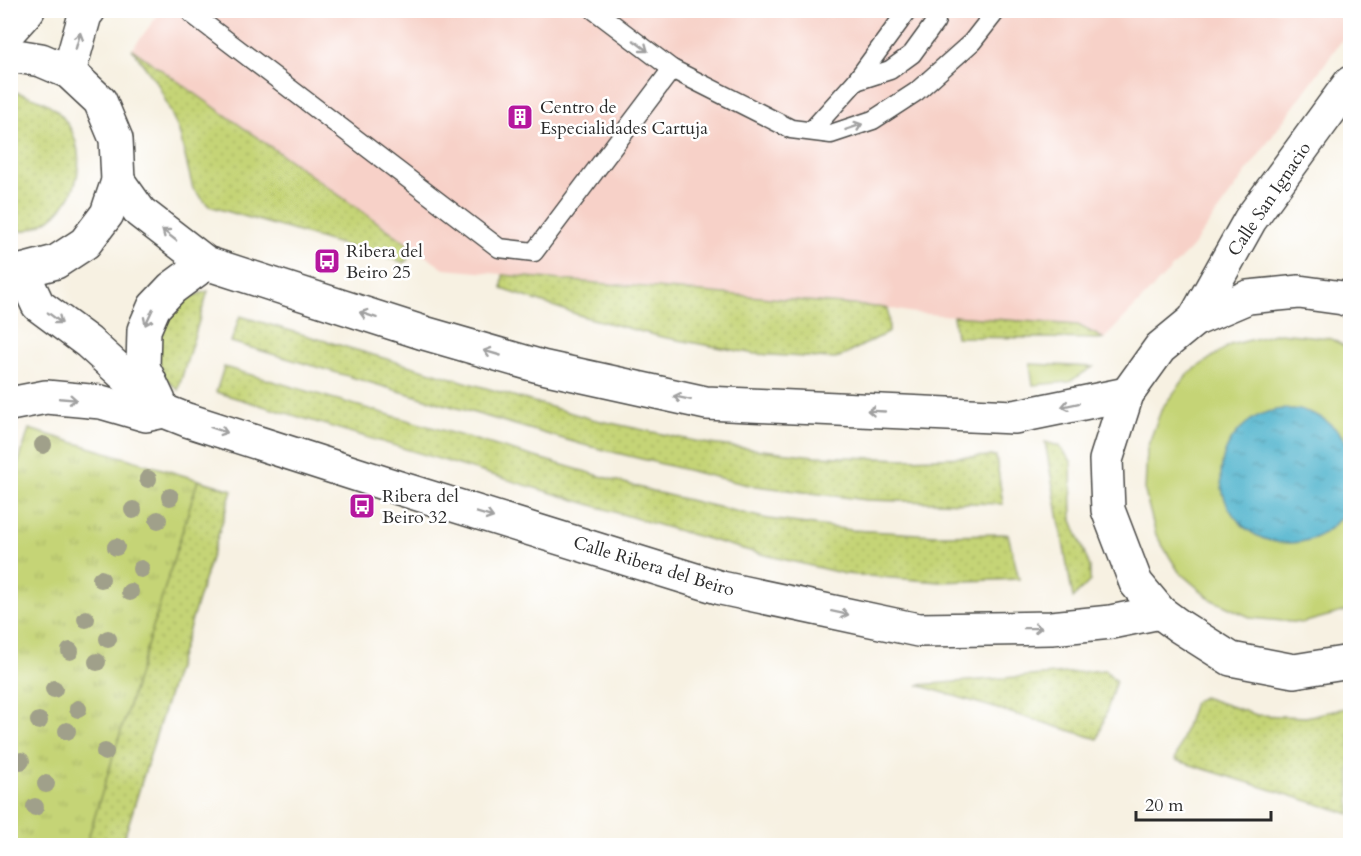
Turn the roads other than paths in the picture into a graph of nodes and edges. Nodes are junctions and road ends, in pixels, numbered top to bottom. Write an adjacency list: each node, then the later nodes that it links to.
1 (28, 10): 8 (main road)
2 (89, 10): 11 (main road, one-way to 2)
3 (195, 10): 10 (lane)
4 (594, 10): 10 (lane, one-way to 10)
5 (908, 10): 12 (lane)
6 (997, 10): 14 (lane, one-way to 6)
7 (936, 21): 12 (lane)
8 (10, 30)
9 (10, 55): 11 (main road)
10 (672, 69): 14 (lane)
11 (69, 72): 15 (main road)
12 (856, 81): 14 (lane)
13 (1350, 82): 19 (main road, Calle San Ignacio)
14 (811, 132)
15 (118, 181): 16 (main road, one-way to 15); 17 (main road)
16 (206, 263): 20 (main road, one-way to 16); 22 (main road, one-way to 22)
17 (14, 274): 22 (main road, Calle Ribera del Beiro, one-way to 22)
18 (1350, 301): 19 (main road)
19 (1194, 320): 20 (main road)
20 (1127, 393): 23 (main road)
21 (10, 404): 22 (main road, one-way to 22)
22 (164, 411): 23 (main road, Calle Ribera del Beiro, one-way to 23)
23 (1160, 612): 24 (main road)
24 (1350, 662)

